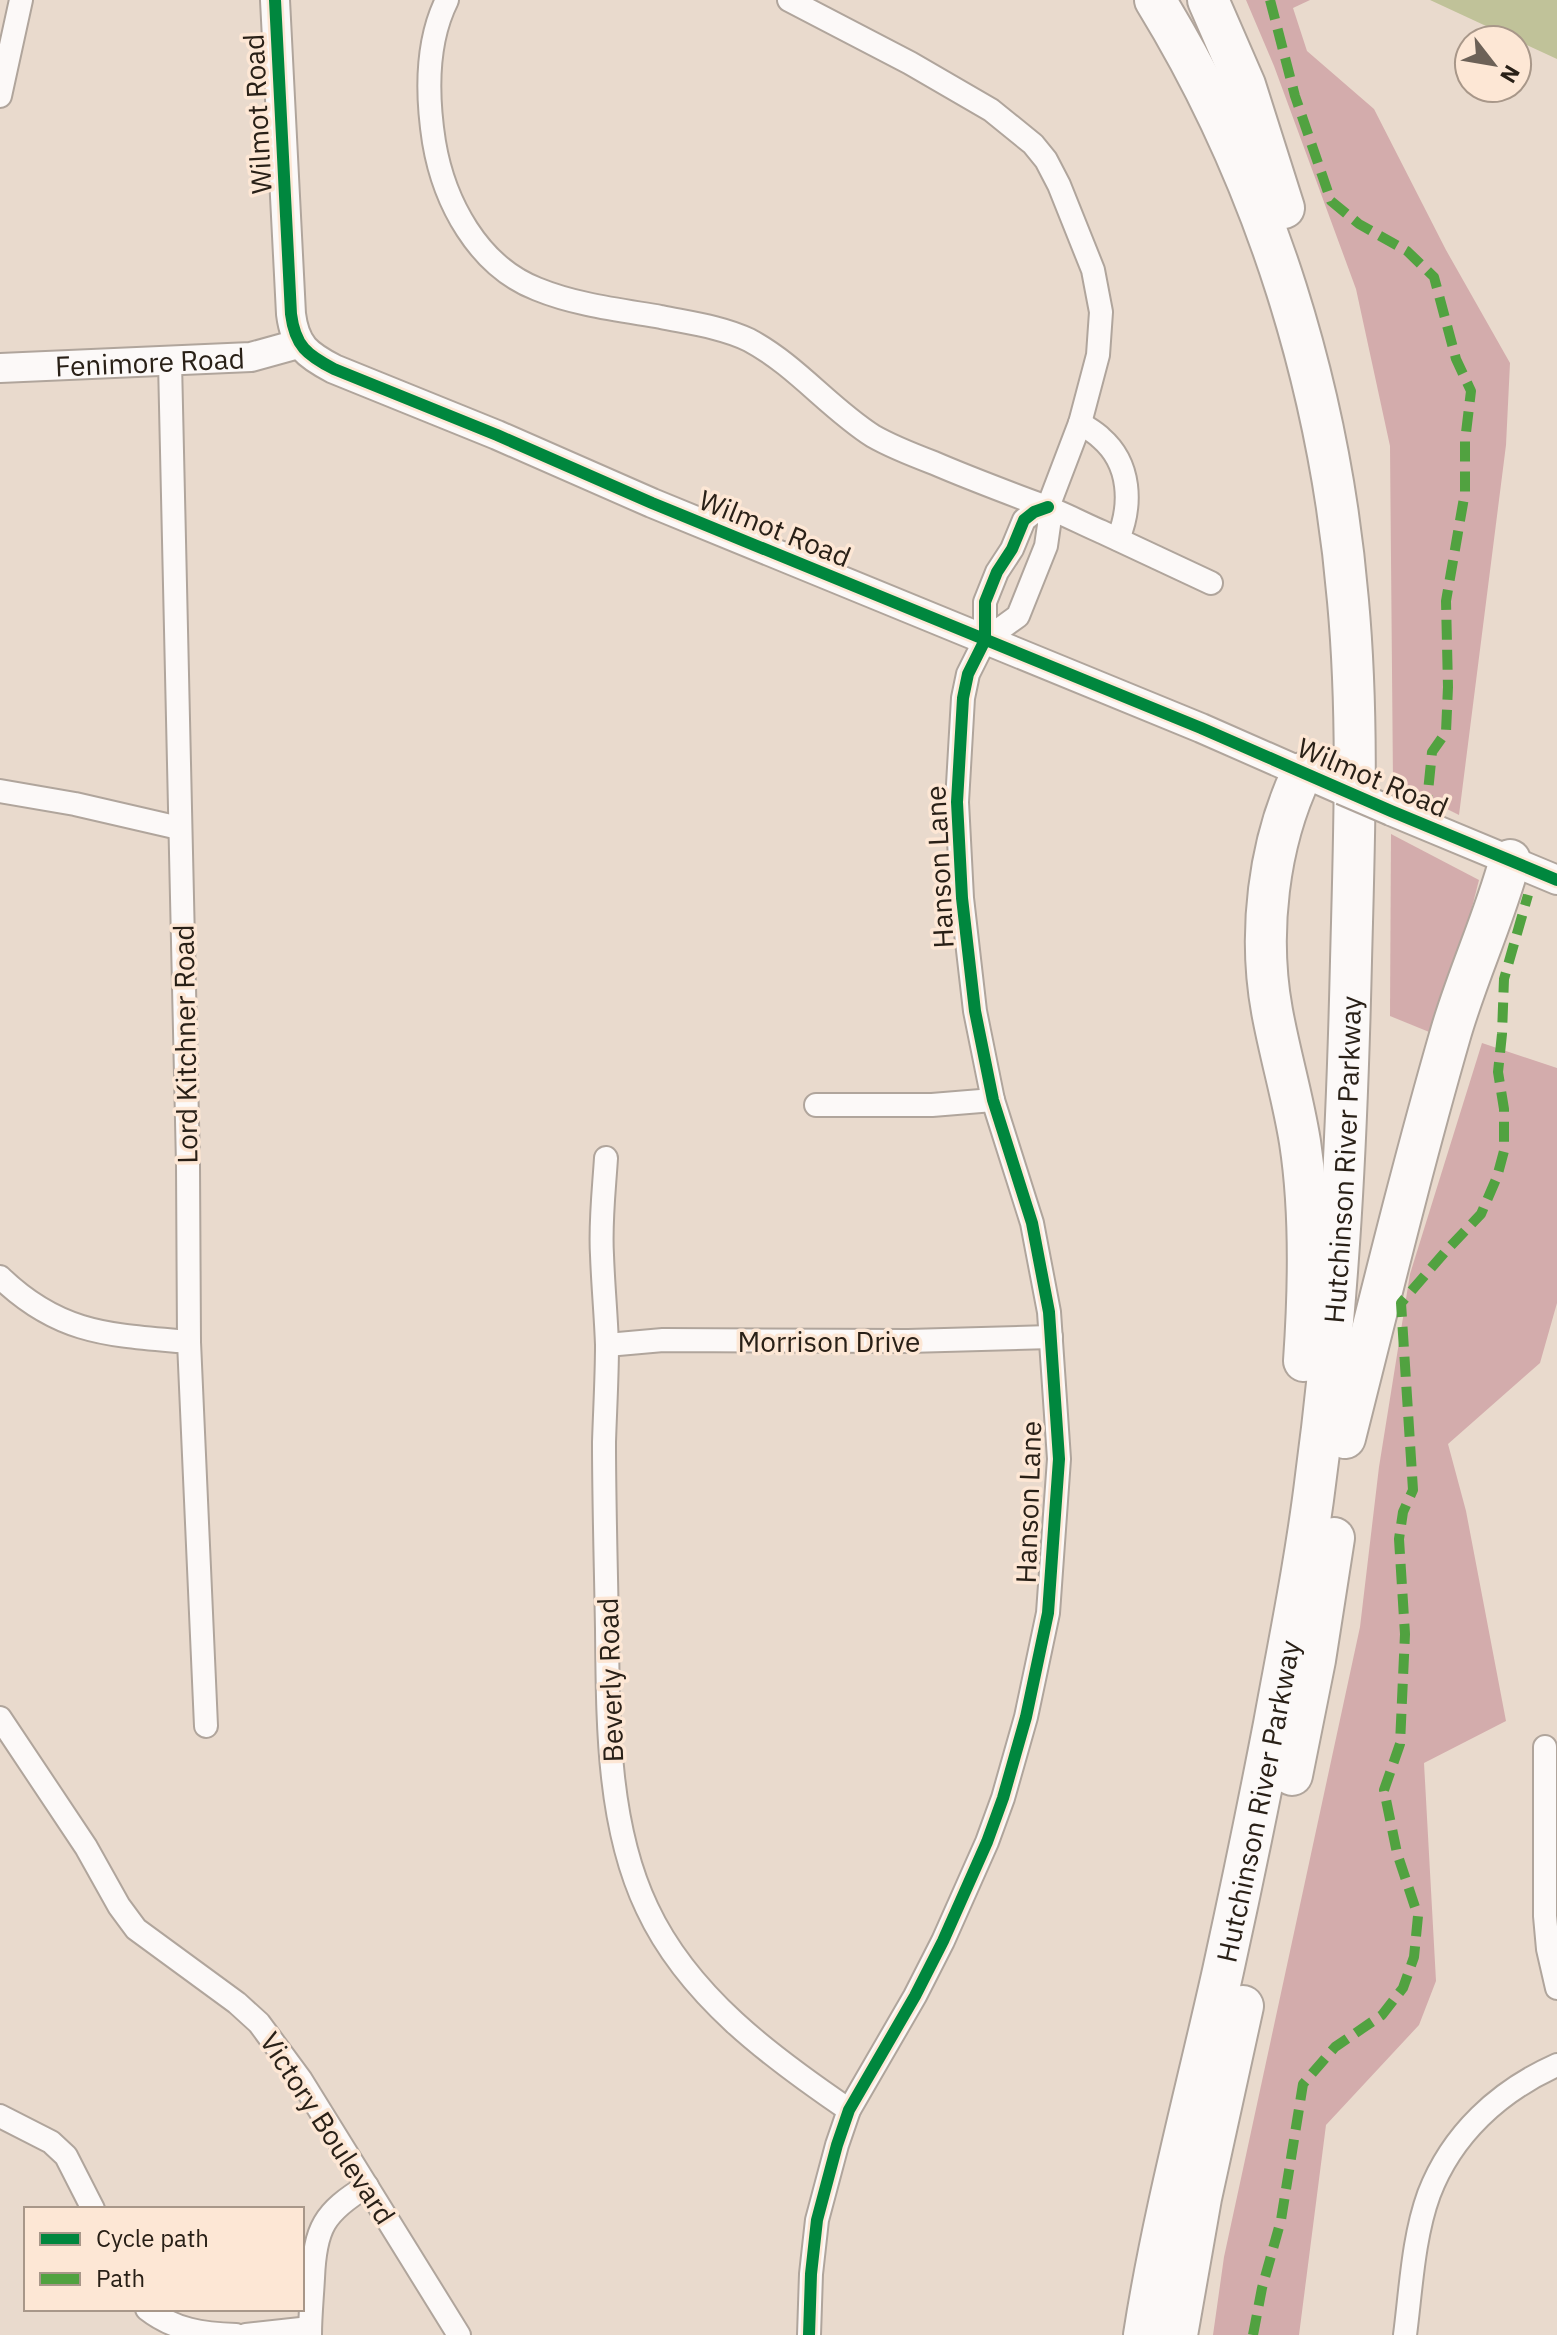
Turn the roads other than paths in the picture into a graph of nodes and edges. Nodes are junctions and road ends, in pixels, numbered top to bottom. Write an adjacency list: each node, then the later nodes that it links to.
1 (21, 0): 8 (street)
2 (447, 0): 14 (street)
3 (789, 0): 13 (street)
4 (1155, 0): 31 (highway, Hutchinson River Parkway)
5 (1184, 0): 9 (highway, Hutchinson River Parkway)
6 (1208, 0): 9 (highway)
7 (273, 3): 10 (street, Wilmot Road)
8 (0, 96)
9 (1284, 208): 30 (highway, Hutchinson River Parkway)
10 (298, 344): 11 (street, Fenimore Road); 17 (street, Wilmot Road)
11 (170, 362): 12 (street, Fenimore Road); 20 (street, Lord Kitchner Road)
12 (0, 368)
13 (1080, 423): 14 (street); 15 (street)
14 (1048, 507): 15 (street); 17 (street); 17 (street)
15 (1118, 539): 16 (street)
16 (1211, 583)
17 (985, 640): 18 (street, Wilmot Road); 23 (street, Hanson Lane)
18 (1302, 773): 21 (street, Wilmot Road, bridge); 31 (highway)
19 (0, 791): 20 (street)
20 (179, 828): 28 (street, Lord Kitchner Road)
21 (1510, 860): 22 (street, Wilmot Road); 30 (highway)
22 (1557, 880)
23 (993, 1100): 24 (street); 27 (street, Hanson Lane)
24 (816, 1105)
25 (606, 1158): 29 (street, Beverly Road)
26 (0, 1277): 28 (street)
27 (1051, 1337): 29 (street, Morrison Drive); 38 (street, Hanson Lane)
28 (189, 1342): 33 (street, Lord Kitchner Road)
29 (607, 1345): 38 (street, Beverly Road)
30 (1345, 1438): 49 (highway, Hutchinson River Parkway)
31 (1298, 1588): 48 (highway, Hutchinson River Parkway)
32 (0, 1718): 40 (street, Victory Boulevard)
33 (206, 1726)
34 (1545, 1747): 35 (street)
35 (1552, 1860): 36 (street)
36 (1557, 1988)
37 (1557, 2065): 50 (street)
38 (849, 2110): 47 (street, Hanson Lane)
39 (0, 2116): 41 (street)
40 (367, 2186): 43 (street); 46 (street, Victory Boulevard)
41 (92, 2207)
42 (150, 2311): 44 (street)
43 (310, 2331): 45 (street)
44 (236, 2335)
45 (246, 2335)
46 (459, 2335)
47 (809, 2335)
48 (1144, 2335)
49 (1177, 2335)
50 (1405, 2335)

